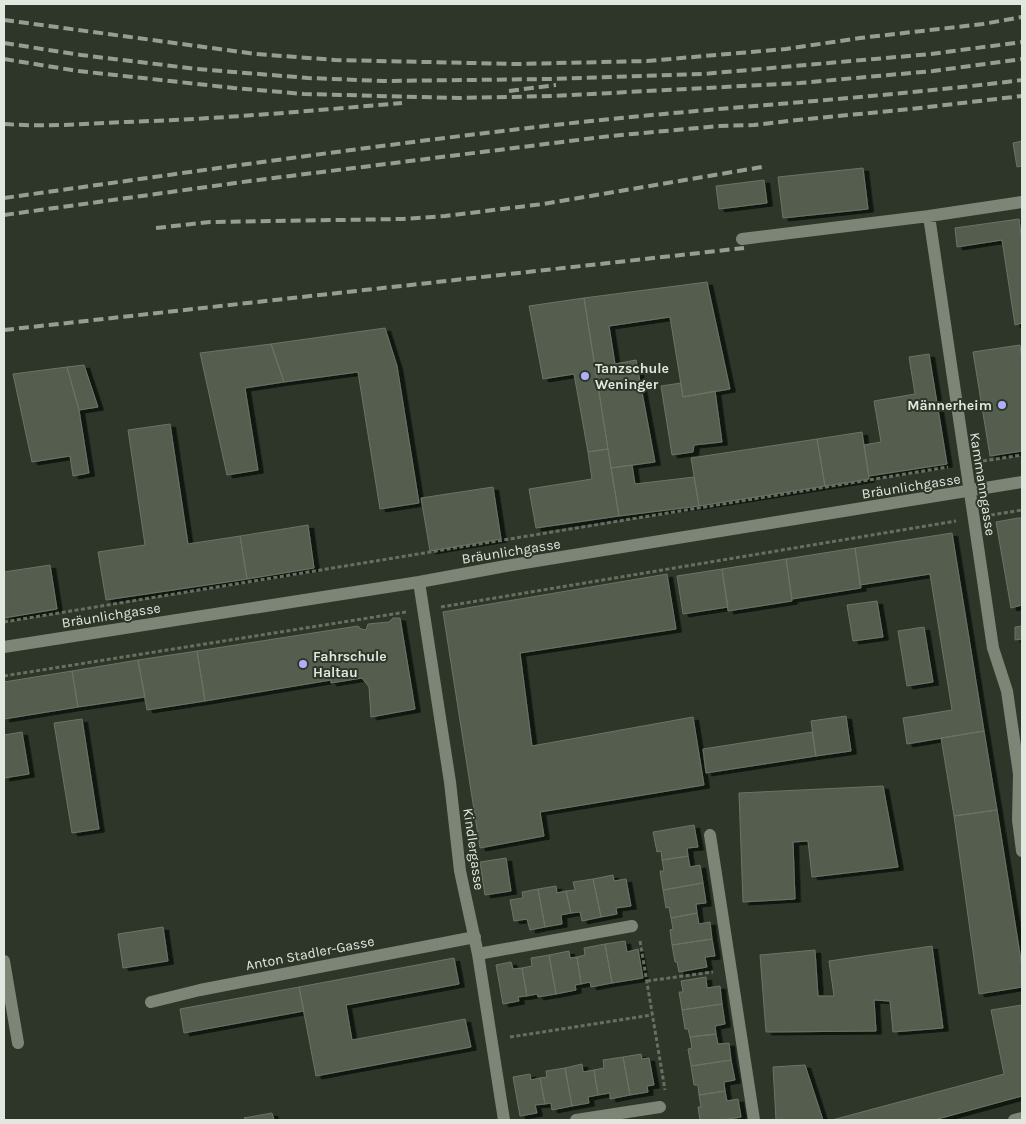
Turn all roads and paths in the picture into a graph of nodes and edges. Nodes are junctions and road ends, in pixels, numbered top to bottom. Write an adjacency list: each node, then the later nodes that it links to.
1 (1022, 202): 2 (street)
2 (929, 216): 3 (street); 5 (street, Kammanngasse)
3 (742, 239)
4 (1022, 455): 5 (path)
5 (965, 464): 7 (street, Kammanngasse); 12 (path)
6 (1022, 482): 7 (street, Bräunlichgasse)
7 (970, 491): 9 (street, Kammanngasse); 10 (street, Bräunlichgasse)
8 (1022, 510): 9 (path)
9 (974, 518): 11 (path); 16 (street, Kammanngasse)
10 (419, 582): 11 (street, Kindlergasse); 13 (street, Bräunlichgasse)
11 (424, 610): 14 (path); 18 (street, Kindlergasse)
12 (4, 622)
13 (4, 647)
14 (4, 676)
15 (710, 835): 21 (street)
16 (1022, 851)
17 (632, 926): 19 (street); 22 (path)
18 (475, 937): 19 (street, Kindlergasse); 23 (street, Anton Stadler-Gasse)
19 (478, 954): 25 (street, Kindlergasse)
20 (4, 961): 26 (street)
21 (731, 969): 22 (path); 31 (street)
22 (647, 981): 24 (path)
23 (151, 1002)
24 (652, 1015): 25 (path); 27 (path)
25 (490, 1040): 29 (street, Kindlergasse)
26 (18, 1043)
27 (663, 1102): 30 (street)
28 (1022, 1118): 32 (street)
29 (504, 1120)
30 (576, 1120)
31 (754, 1120)
32 (1014, 1120)

